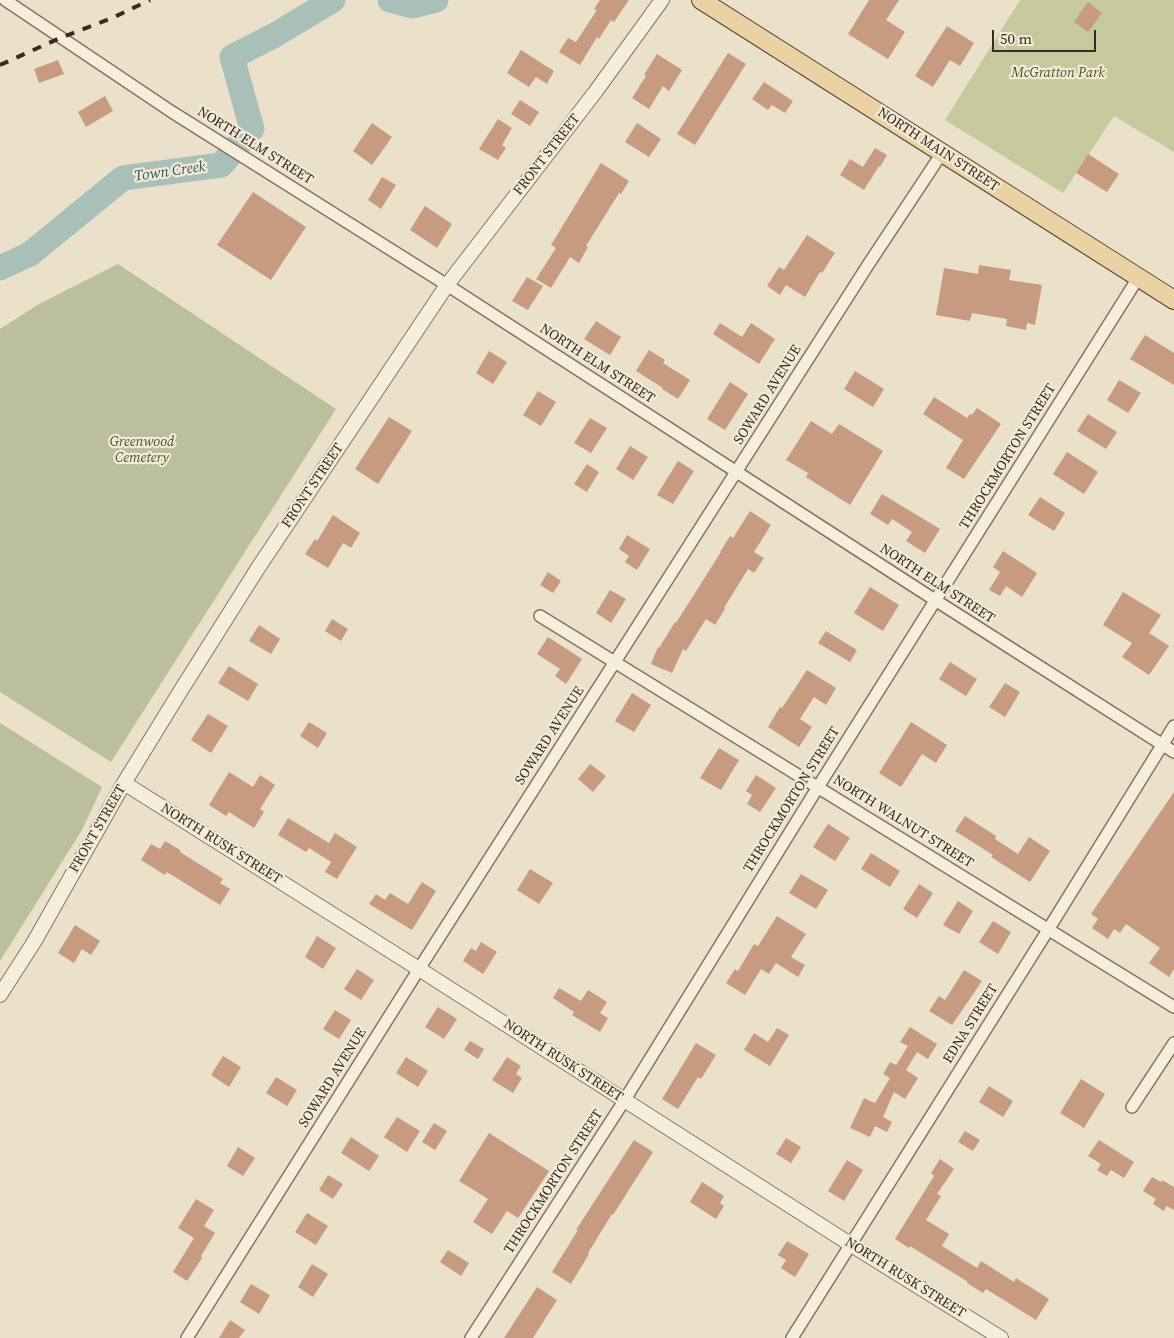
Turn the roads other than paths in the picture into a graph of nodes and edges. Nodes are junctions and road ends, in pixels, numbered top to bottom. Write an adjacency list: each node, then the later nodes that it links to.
1 (5, 0): 6 (street, NORTH ELM STREET)
2 (662, 0): 6 (street, FRONT STREET)
3 (701, 0): 4 (main road, NORTH MAIN STREET)
4 (942, 153): 5 (main road, NORTH MAIN STREET); 8 (street, SOWARD AVENUE)
5 (1138, 278): 7 (main road, NORTH MAIN STREET); 9 (street, THROCKMORTON STREET)
6 (447, 285): 8 (street, NORTH ELM STREET); 15 (street, FRONT STREET)
7 (1174, 300)
8 (737, 472): 9 (street, NORTH ELM STREET); 11 (street, SOWARD AVENUE)
9 (935, 600): 13 (street, NORTH ELM STREET); 16 (street, THROCKMORTON STREET)
10 (540, 616): 11 (street, NORTH WALNUT STREET)
11 (614, 663): 16 (street, NORTH WALNUT STREET); 18 (street, SOWARD AVENUE)
12 (1174, 726): 13 (street, EDNA STREET)
13 (1162, 745): 14 (street, NORTH ELM STREET); 17 (street, EDNA STREET)
14 (1174, 752)
15 (124, 783): 18 (street, NORTH RUSK STREET); 19 (street, FRONT STREET)
16 (818, 787): 17 (street, NORTH WALNUT STREET); 22 (street, THROCKMORTON STREET)
17 (1048, 930): 20 (street, NORTH WALNUT STREET); 24 (street, EDNA STREET)
18 (419, 969): 22 (street, NORTH RUSK STREET); 25 (street, SOWARD AVENUE)
19 (0, 995)
20 (1174, 1007)
21 (1174, 1044): 23 (street)
22 (624, 1100): 24 (street, NORTH RUSK STREET); 26 (street, THROCKMORTON STREET)
23 (1132, 1107)
24 (850, 1244): 27 (street, EDNA STREET); 28 (street, NORTH RUSK STREET)
25 (187, 1338)
26 (471, 1338)
27 (792, 1338)
28 (1001, 1338)

